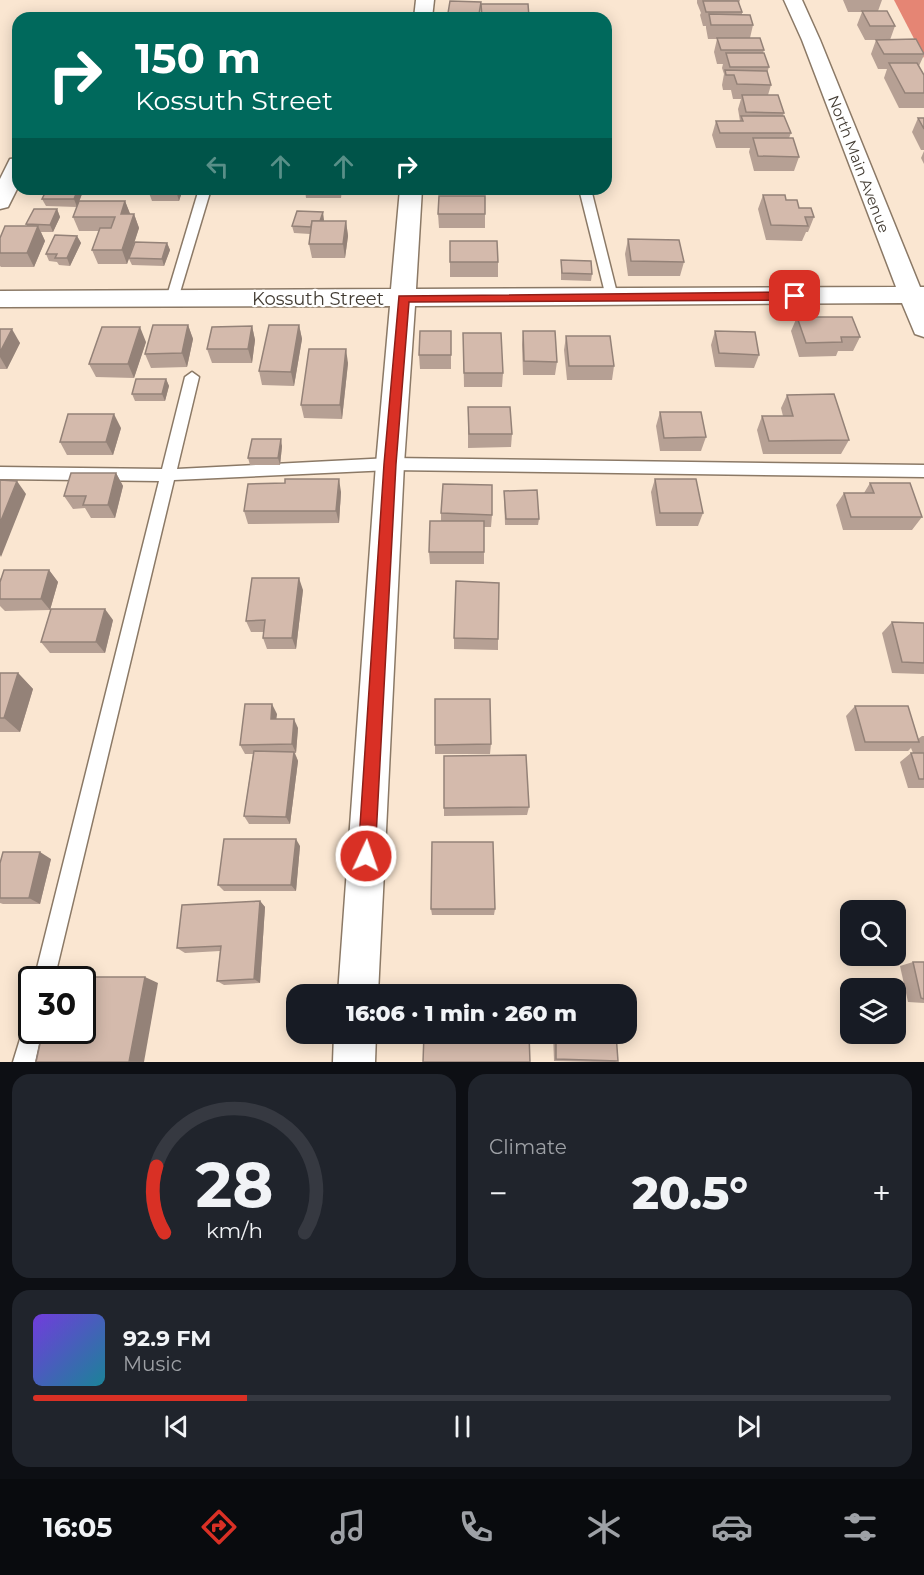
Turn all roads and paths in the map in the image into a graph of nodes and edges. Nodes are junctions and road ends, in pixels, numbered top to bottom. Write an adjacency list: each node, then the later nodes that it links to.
1 (793, 0): 7 (street, North Main Avenue)
2 (12, 177): 6 (street)
3 (203, 195): 11 (lane)
4 (411, 195): 9 (street)
5 (586, 195): 8 (lane)
6 (0, 202)
7 (916, 295): 8 (street, Kossuth Street); 12 (street, North Main Avenue)
8 (612, 297): 9 (street, Kossuth Street)
9 (403, 298): 11 (street, Kossuth Street); 14 (street)
10 (0, 299): 11 (street, Kossuth Street)
11 (172, 299)
12 (924, 328)
13 (192, 377): 17 (lane)
14 (390, 464): 15 (lane); 17 (lane); 19 (street)
15 (924, 471)
16 (0, 473): 17 (lane)
17 (168, 475): 18 (lane)
18 (47, 966)
19 (359, 984)
20 (28, 1044): 22 (lane)
21 (355, 1044): 23 (street)
22 (24, 1062)
23 (354, 1062)

